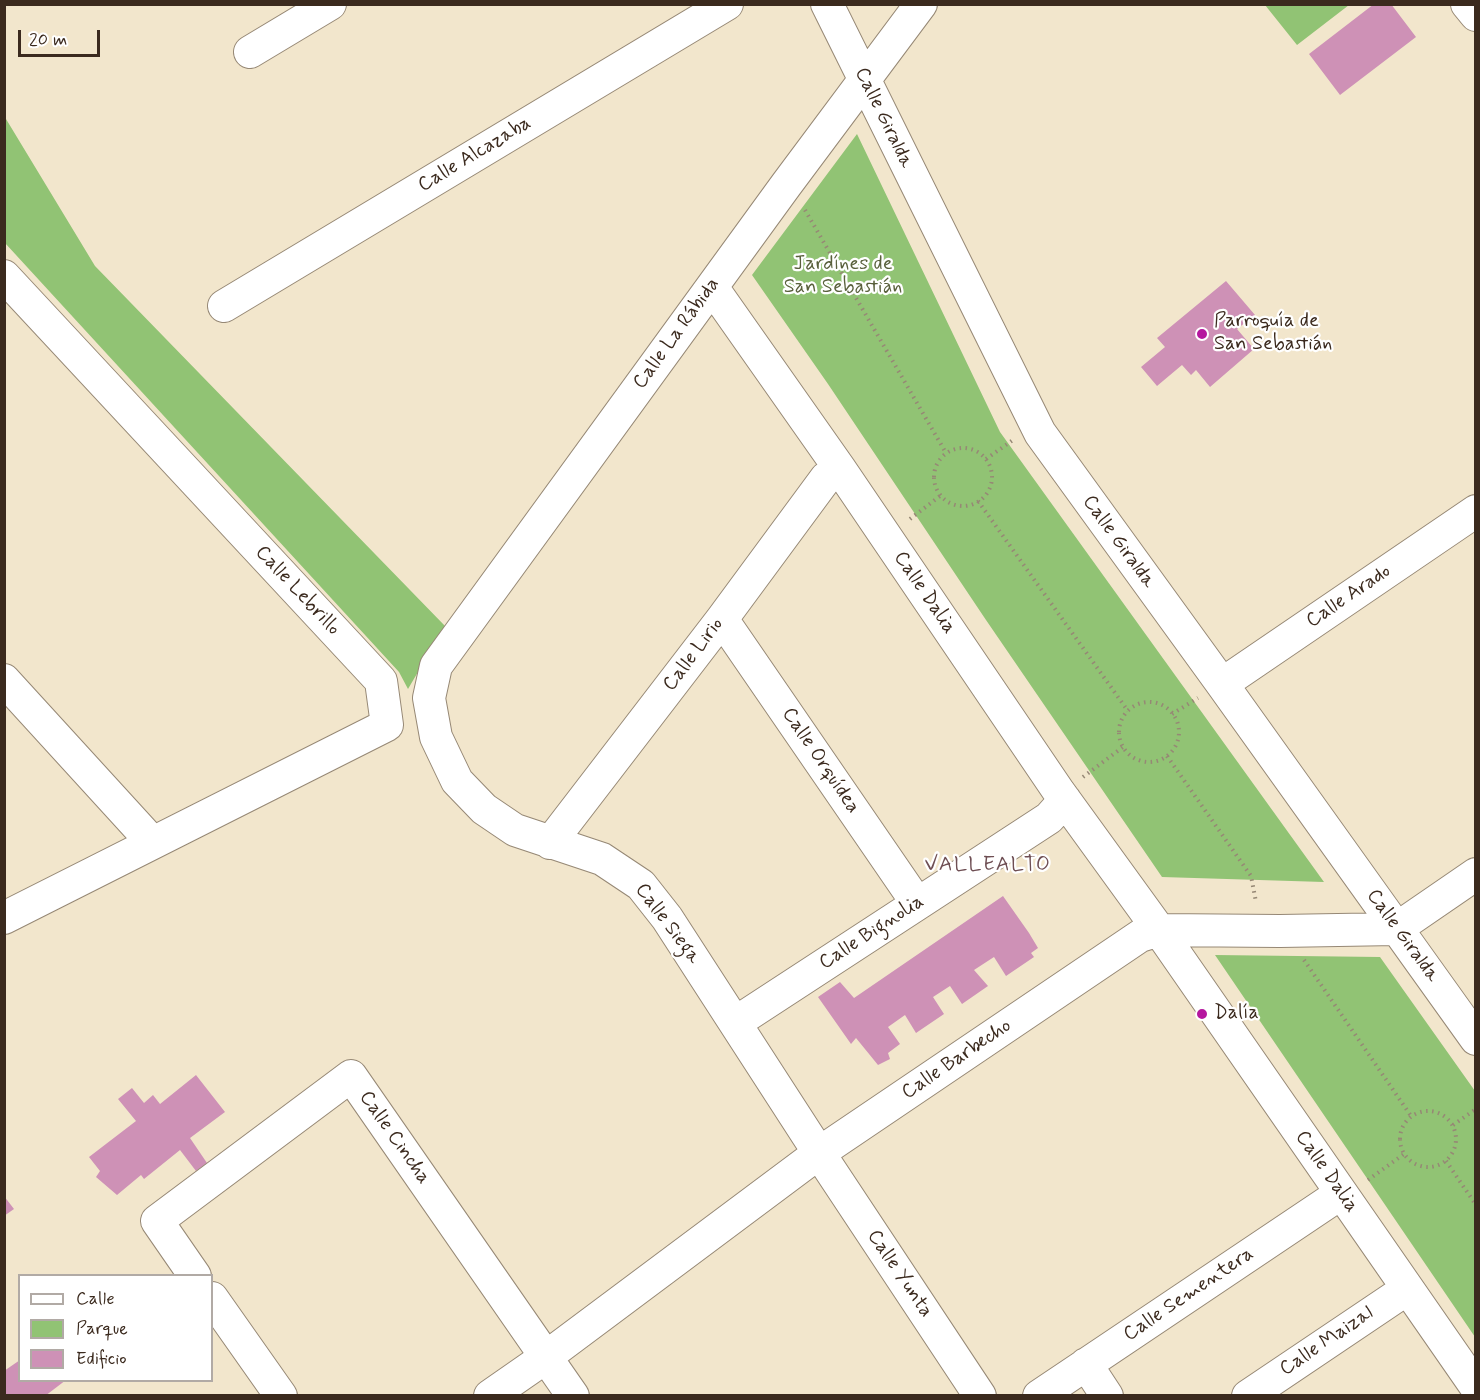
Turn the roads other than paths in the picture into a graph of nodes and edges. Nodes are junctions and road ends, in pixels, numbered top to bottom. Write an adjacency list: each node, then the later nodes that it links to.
1 (330, 4): 7 (street)
2 (727, 4): 11 (street, Calle Alcazaba)
3 (827, 4): 8 (street, Calle Giralda)
4 (921, 4): 8 (street, Calle La Rábida)
5 (1467, 4): 6 (street)
6 (1476, 15)
7 (250, 52)
8 (864, 80): 10 (street, Calle La Rábida); 17 (street, Calle Giralda)
9 (4, 276): 19 (street, Calle Lebrillo)
10 (712, 287): 12 (street, Calle Dalia); 15 (street, Calle La Rábida)
11 (224, 306)
12 (840, 469): 14 (street, Calle Lirio); 18 (street, Calle Dalia)
13 (1476, 511): 17 (street, Calle Arado)
14 (722, 619): 20 (street, Calle Lirio); 22 (street, Calle Orquídea)
15 (436, 666): 20 (street, Calle Siega)
16 (4, 680): 19 (street)
17 (1222, 684): 24 (street, Calle Giralda)
18 (1065, 800): 22 (street, Calle Bignolia); 25 (street, Calle Dalia)
19 (152, 842): 23 (street, Calle Lebrillo)
20 (550, 843): 26 (street, Calle Siega)
21 (1476, 874): 24 (street)
22 (917, 903): 26 (street, Calle Bignolia)
23 (4, 918)
24 (1396, 929): 25 (street, Calle Barbecho); 27 (street, Calle Giralda)
25 (1159, 930): 28 (street, Calle Barbecho); 29 (street, Calle Dalia)
26 (735, 1023): 28 (street, Calle Siega)
27 (1476, 1039)
28 (819, 1153): 33 (street, Calle Barbecho); 39 (street, Calle Yunta)
29 (1342, 1196): 31 (street, Calle Dalia); 34 (street, Calle Sementera)
30 (194, 1274): 33 (street, Calle Cincha)
31 (1407, 1289): 35 (street, Calle Dalia); 42 (street, Calle Maizal)
32 (213, 1299): 36 (street)
33 (546, 1356): 37 (street, Calle Barbecho); 38 (street, Calle Cincha)
34 (1086, 1364): 40 (street, Calle Sementera); 41 (street)
35 (1476, 1387)
36 (280, 1395)
37 (490, 1395)
38 (573, 1395)
39 (980, 1395)
40 (1039, 1395)
41 (1107, 1395)
42 (1248, 1395)

